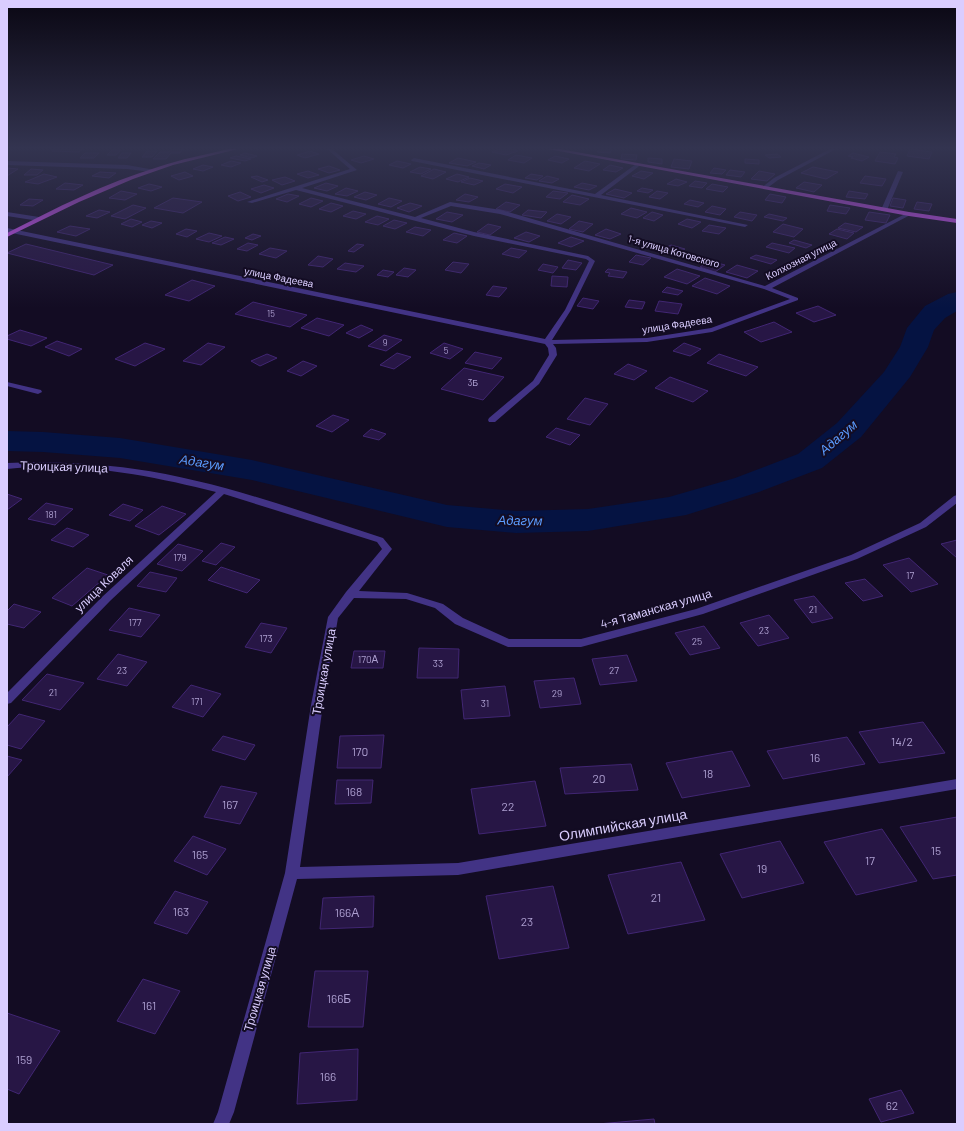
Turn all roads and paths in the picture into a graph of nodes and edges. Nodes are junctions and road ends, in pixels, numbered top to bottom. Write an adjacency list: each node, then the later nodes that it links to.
1 (73, 202): 9 (main road)
2 (349, 202): 10 (street)
3 (626, 202): 12 (street)
4 (839, 202): 6 (main road)
5 (887, 202): 6 (street)
6 (884, 210): 8 (main road)
7 (7, 214): 9 (street)
8 (909, 214): 11 (main road); 16 (street, Колхозная улица)
9 (40, 219): 14 (main road)
10 (415, 219): 16 (street, 1-я улица Котовского); 17 (street)
11 (957, 221)
12 (745, 225)
13 (7, 230): 14 (street, улица Фадеева)
14 (16, 231): 15 (main road); 17 (street, улица Фадеева)
15 (7, 235)
16 (766, 288): 17 (street, улица Фадеева)
17 (547, 342): 20 (street)
18 (7, 384): 19 (street)
19 (38, 392)
20 (492, 420)
21 (7, 466): 22 (street, Троицкая улица)
22 (222, 491): 24 (street, Троицкая улица); 25 (street, улица Коваля)
23 (957, 498): 24 (street, 4-я Таманская улица)
24 (350, 594): 27 (street, Троицкая улица)
25 (7, 700)
26 (957, 784): 27 (street, Олимпийская улица)
27 (292, 873): 28 (street, Троицкая улица)
28 (221, 1124)

